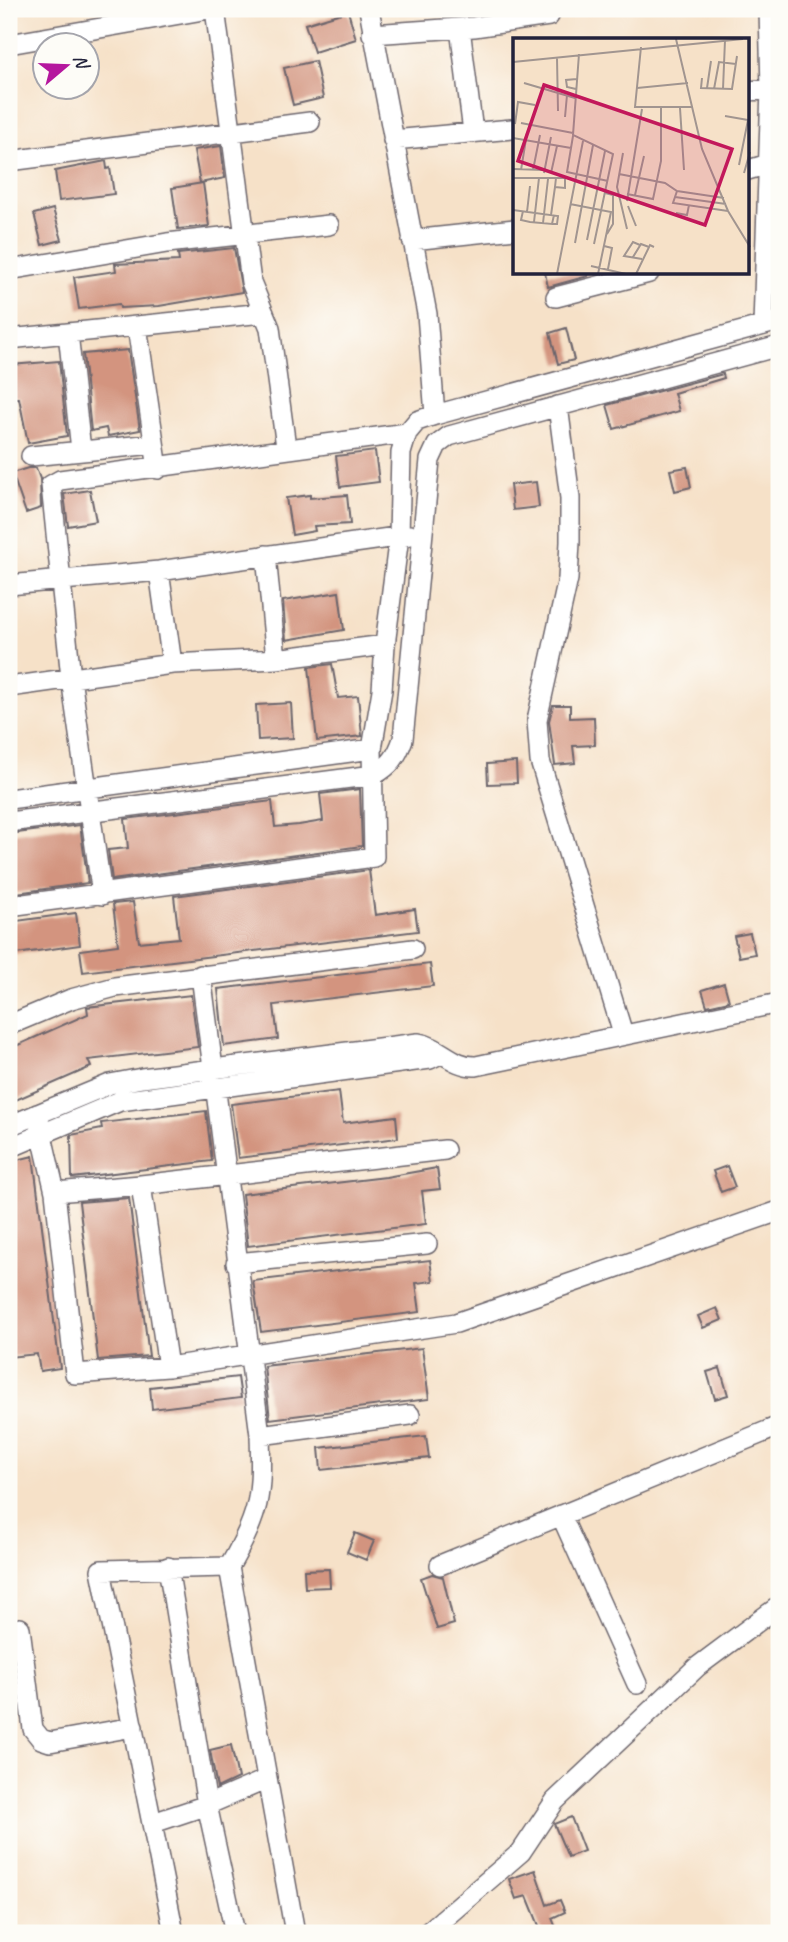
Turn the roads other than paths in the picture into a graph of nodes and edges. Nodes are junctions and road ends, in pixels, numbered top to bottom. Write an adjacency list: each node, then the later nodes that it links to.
1 (209, 9): 8 (street)
2 (215, 9): 13 (street)
3 (369, 9): 7 (street)
4 (769, 9): 10 (street)
5 (549, 16): 6 (street)
6 (460, 28): 7 (street); 14 (street)
7 (372, 34): 15 (street)
8 (9, 44)
9 (750, 92): 10 (street)
10 (773, 102): 17 (street)
11 (310, 122): 13 (street)
12 (512, 129): 14 (street)
13 (232, 132): 16 (street); 21 (street)
14 (473, 132): 15 (street)
15 (393, 140): 23 (street)
16 (9, 161)
17 (774, 162): 18 (street); 22 (street)
18 (750, 169)
19 (329, 225): 21 (street)
20 (513, 229): 23 (street)
21 (245, 234): 25 (street); 28 (street)
22 (767, 238): 24 (street); 29 (street)
23 (412, 240): 35 (street)
24 (750, 243)
25 (9, 270)
26 (641, 275): 27 (street)
27 (556, 297)
28 (264, 313): 30 (street); 38 (street)
29 (771, 323): 35 (street)
30 (136, 326): 31 (street); 37 (street)
31 (68, 333): 32 (street); 39 (street)
32 (9, 339)
33 (779, 346): 34 (street)
34 (558, 406): 42 (street); 65 (street)
35 (435, 415): 36 (street)
36 (407, 433): 38 (street); 43 (street)
37 (154, 444): 39 (street); 41 (street)
38 (286, 447): 41 (street)
39 (80, 450): 40 (street)
40 (31, 456)
41 (158, 469): 46 (street)
42 (423, 535): 43 (street); 54 (street)
43 (399, 536): 44 (street); 48 (street)
44 (266, 555): 45 (street); 49 (street)
45 (159, 571): 46 (street); 50 (street)
46 (59, 578): 47 (street); 51 (street)
47 (9, 585)
48 (384, 645): 49 (street); 53 (street)
49 (276, 659): 50 (street)
50 (172, 664): 51 (street)
51 (71, 678): 52 (street); 55 (street)
52 (9, 687)
53 (372, 749): 54 (street); 55 (street)
54 (374, 775): 57 (street); 59 (street)
55 (85, 787): 56 (street); 57 (street)
56 (9, 799)
57 (90, 812): 58 (street); 59 (street)
58 (9, 822)
59 (102, 895): 60 (street)
60 (9, 906)
61 (413, 949): 62 (street)
62 (201, 975): 64 (street); 66 (street)
63 (779, 1003): 65 (street)
64 (9, 1024)
65 (623, 1034): 66 (street)
66 (216, 1079): 67 (street); 71 (street)
67 (40, 1123): 68 (street); 69 (street); 73 (street)
68 (9, 1126)
69 (9, 1148)
70 (445, 1150): 71 (street)
71 (227, 1176): 72 (street); 76 (street)
72 (141, 1185): 73 (street); 78 (street)
73 (55, 1192): 78 (street)
74 (779, 1211): 77 (street)
75 (427, 1244): 76 (street)
76 (236, 1264): 77 (street)
77 (249, 1354): 78 (street); 81 (street)
78 (167, 1367)
79 (410, 1415): 81 (street)
80 (779, 1426): 82 (street)
81 (260, 1435): 85 (street)
82 (561, 1516): 83 (street); 88 (street)
83 (440, 1565)
84 (168, 1567): 85 (street); 89 (street); 91 (street)
85 (229, 1567): 90 (street)
86 (779, 1606): 96 (street)
87 (20, 1628): 89 (street)
88 (637, 1685)
89 (133, 1727): 92 (street)
90 (265, 1780): 91 (street); 95 (street)
91 (207, 1805): 92 (street); 94 (street)
92 (153, 1822): 93 (street)
93 (174, 1933)
94 (234, 1933)
95 (295, 1933)
96 (427, 1933)

